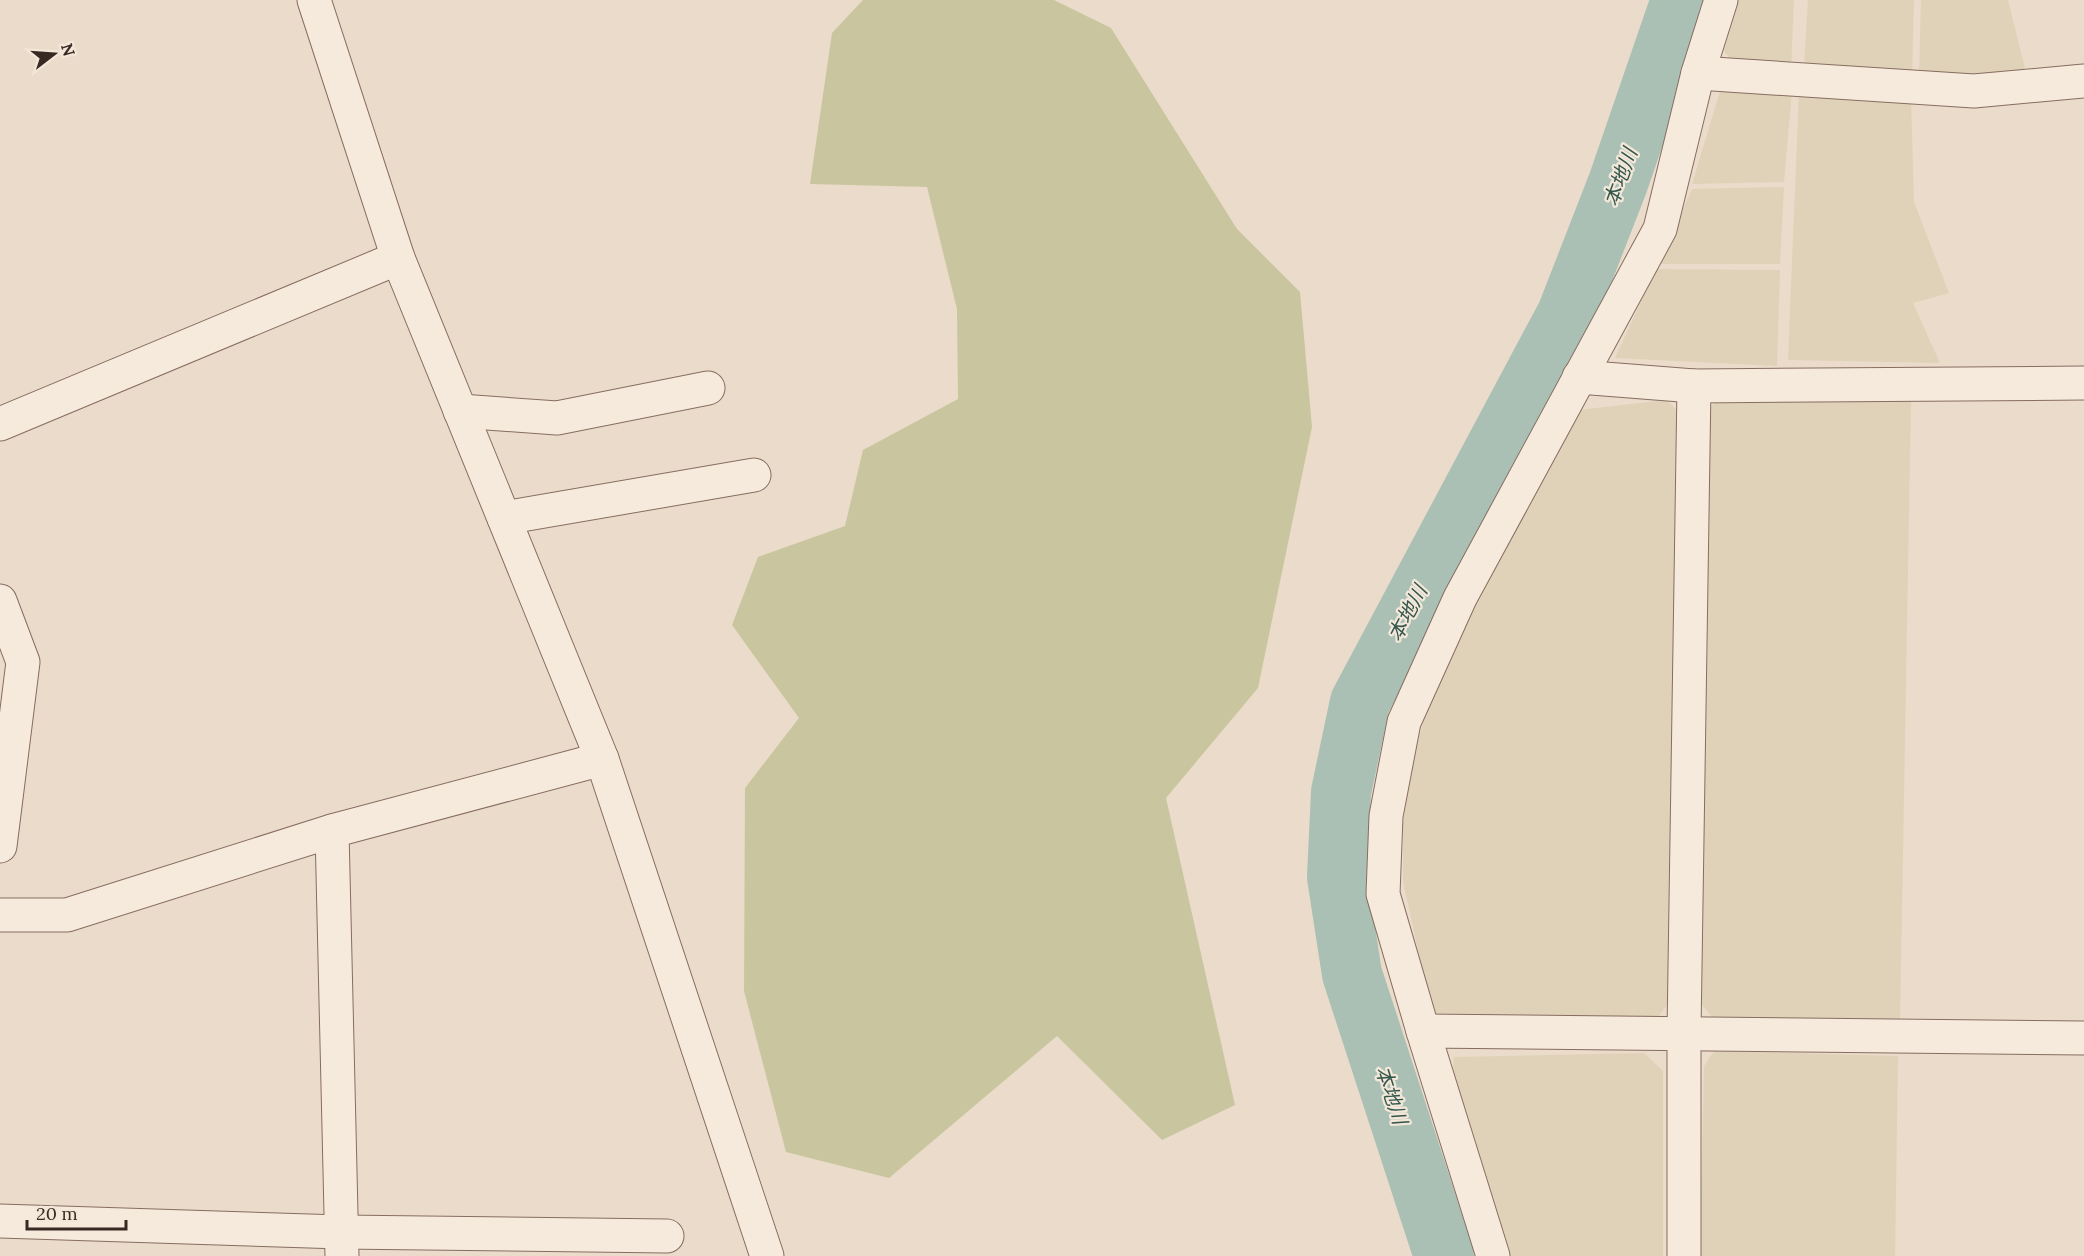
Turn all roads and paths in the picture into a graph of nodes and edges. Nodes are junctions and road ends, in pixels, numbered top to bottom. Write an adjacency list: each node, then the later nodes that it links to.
1 (314, 0): 5 (street)
2 (1721, 0): 3 (street)
3 (1698, 73): 4 (street); 6 (street)
4 (2084, 81)
5 (398, 258): 10 (street); 11 (street)
6 (1579, 377): 8 (street); 19 (street)
7 (2084, 383): 8 (street)
8 (1694, 386): 20 (street)
9 (708, 388): 10 (street)
10 (460, 411): 13 (street)
11 (0, 424)
12 (754, 475): 13 (street)
13 (504, 518): 15 (street)
14 (0, 601): 17 (street)
15 (602, 759): 16 (street); 25 (street)
16 (332, 831): 18 (street); 24 (street)
17 (0, 846)
18 (0, 915)
19 (1423, 1031): 20 (street); 26 (street)
20 (1684, 1032): 21 (street); 27 (street)
21 (2084, 1038)
22 (0, 1221): 24 (street)
23 (667, 1236): 24 (street)
24 (341, 1244)
25 (767, 1256)
26 (1493, 1256)
27 (1684, 1256)

